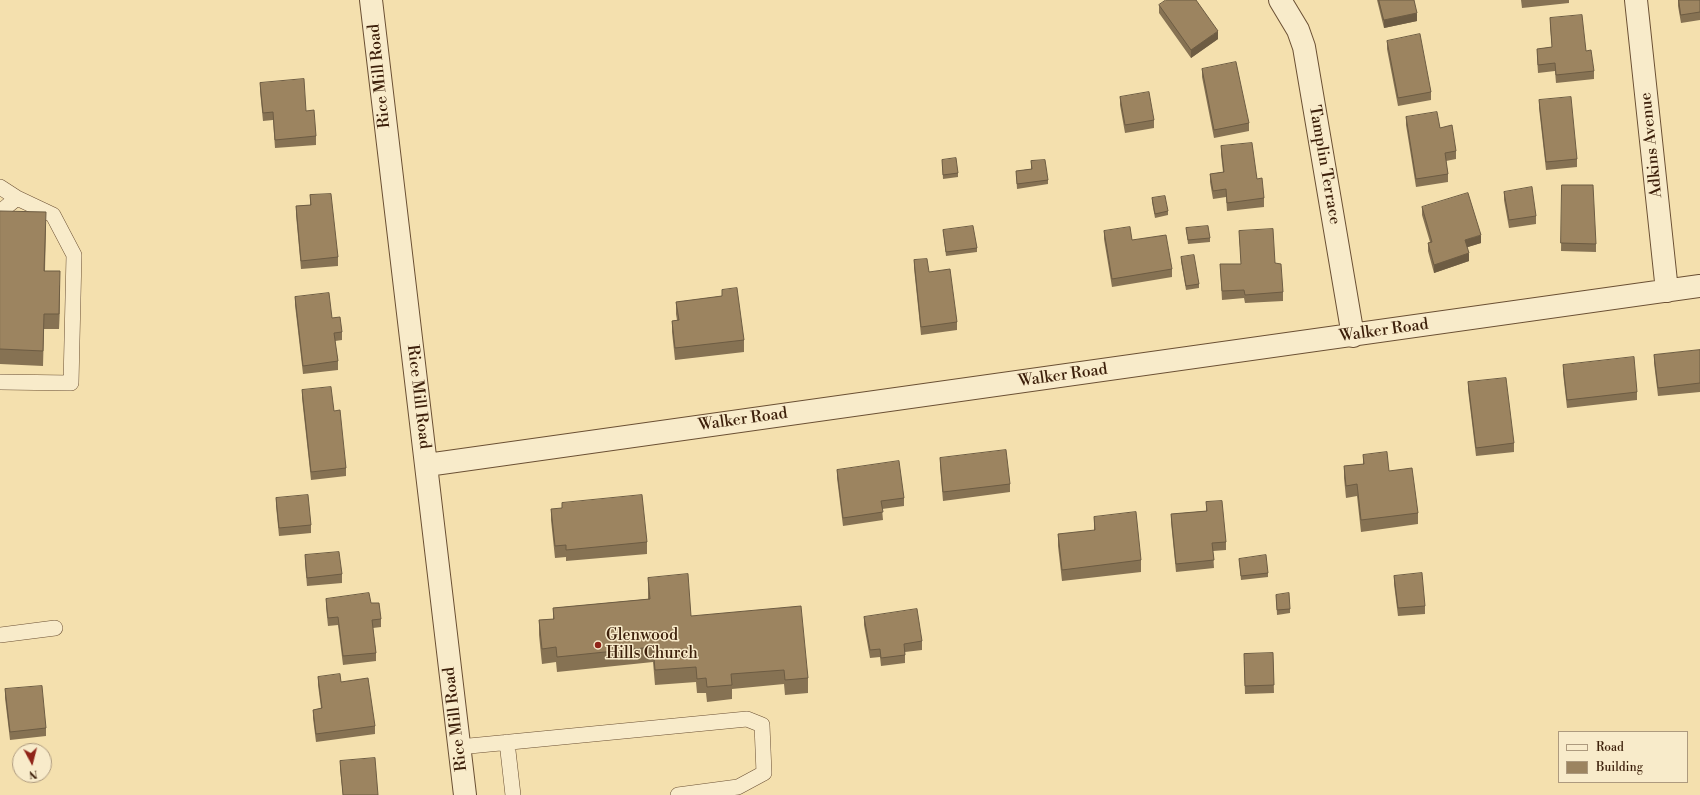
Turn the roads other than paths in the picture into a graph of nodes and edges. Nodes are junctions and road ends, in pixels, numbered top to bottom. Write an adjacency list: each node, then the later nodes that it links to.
1 (371, 0): 11 (street, Rice Mill Road)
2 (1280, 0): 9 (street, Tamplin Terrace)
3 (1636, 0): 8 (street, Adkins Avenue)
4 (0, 187): 5 (lane)
5 (17, 198): 6 (lane); 10 (lane)
6 (0, 212)
7 (1700, 286): 8 (street, Walker Road)
8 (1667, 291): 9 (street, Walker Road)
9 (1353, 336): 11 (street, Walker Road)
10 (0, 382)
11 (427, 465): 15 (street, Rice Mill Road)
12 (55, 628): 13 (lane)
13 (0, 635)
14 (507, 742): 15 (lane); 17 (lane); 18 (lane)
15 (459, 747): 16 (street, Rice Mill Road)
16 (465, 795)
17 (513, 795)
18 (678, 795)

